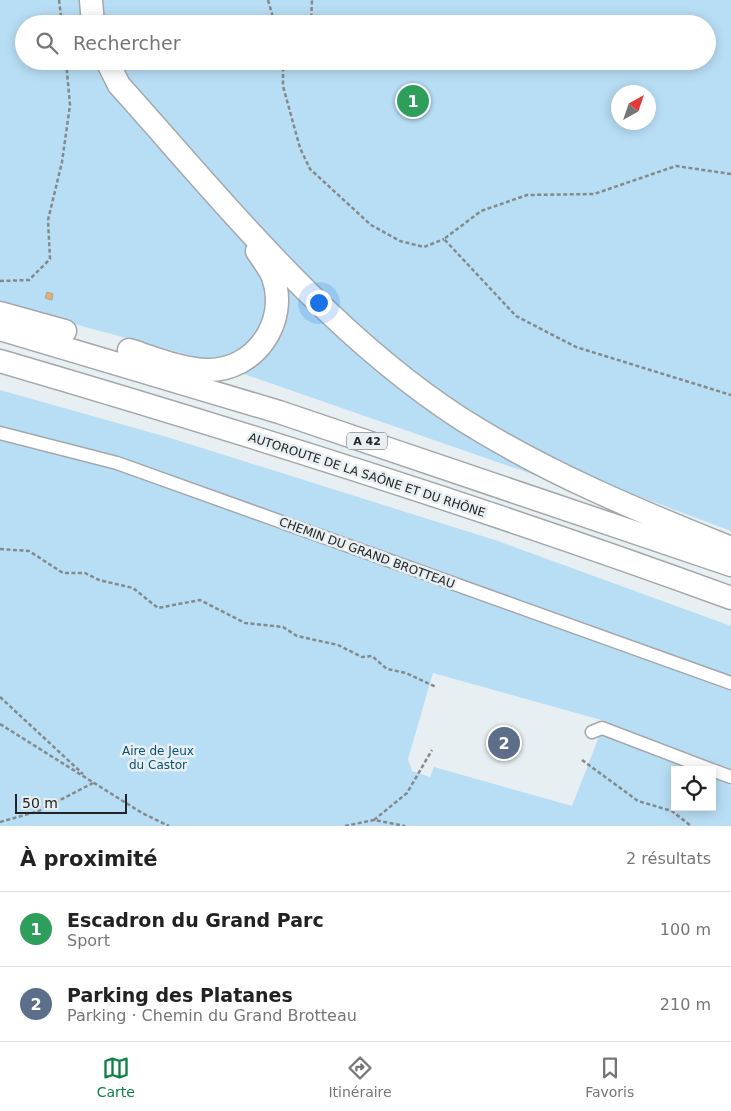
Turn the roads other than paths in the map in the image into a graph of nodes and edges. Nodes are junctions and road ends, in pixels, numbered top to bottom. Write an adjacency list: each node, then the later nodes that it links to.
1 (85, 0): 3 (highway)
2 (91, 0): 4 (highway)
3 (86, 15)
4 (92, 15)
5 (102, 70): 7 (highway)
6 (112, 70): 11 (highway)
7 (0, 313)
8 (0, 329): 12 (highway, A 42)
9 (0, 362): 13 (highway, AUTOROUTE DE LA SAÔNE ET DU RHÔNE / A 42)
10 (0, 434): 14 (street, CHEMIN DU GRAND BROTTEAU)
11 (731, 548)
12 (731, 565)
13 (731, 598)
14 (731, 683)
15 (592, 732): 16 (street)
16 (702, 766)
17 (716, 771): 18 (street)
18 (731, 777)

